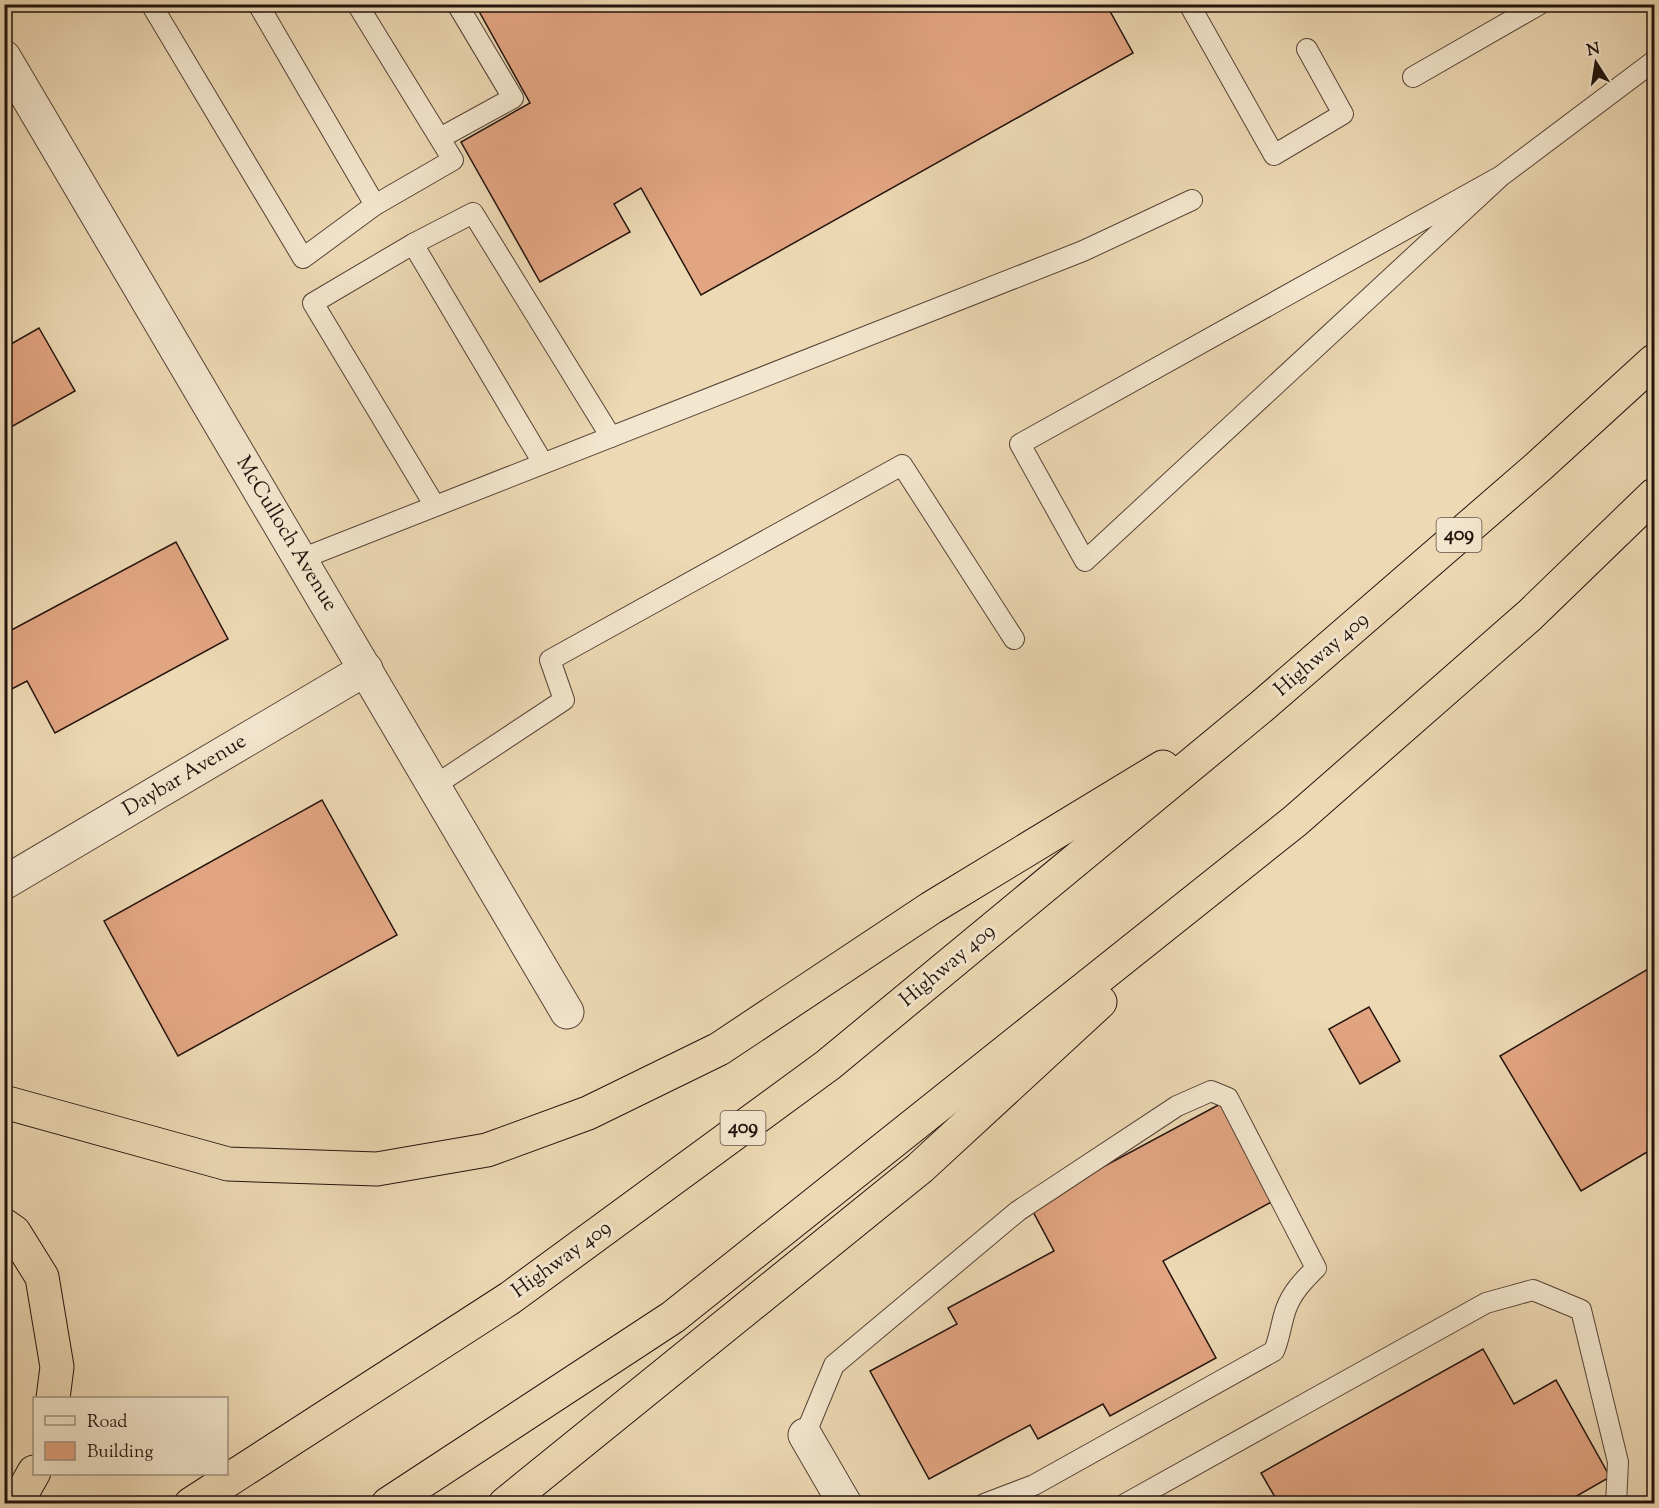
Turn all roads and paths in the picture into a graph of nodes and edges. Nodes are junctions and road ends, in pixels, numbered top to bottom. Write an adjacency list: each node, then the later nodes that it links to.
1 (151, 4): 14 (lane)
2 (258, 4): 14 (lane)
3 (357, 4): 11 (lane)
4 (457, 4): 11 (lane)
5 (1189, 4): 7 (lane)
6 (1540, 4): 10 (lane)
7 (1307, 49)
8 (4, 57): 21 (street, McCulloch Avenue)
9 (1654, 61): 12 (lane)
10 (1413, 77)
11 (440, 138): 14 (lane)
12 (1502, 176): 12 (lane)
13 (1192, 200): 17 (lane)
14 (375, 205)
15 (413, 244): 17 (lane); 18 (lane); 20 (lane)
16 (1654, 361): 24 (highway, Highway 409 / 409)
17 (611, 437): 18 (lane)
18 (543, 463): 20 (lane)
19 (1654, 495): 26 (highway)
20 (435, 506): 21 (lane)
21 (301, 559): 23 (street, McCulloch Avenue)
22 (1014, 639): 25 (lane)
23 (366, 669): 25 (street, McCulloch Avenue); 27 (street, Daybar Avenue)
24 (1261, 707): 29 (highway); 35 (highway, Highway 409 / 409)
25 (434, 786): 28 (street, McCulloch Avenue)
26 (1295, 821): 36 (highway); 37 (highway)
27 (4, 883)
28 (567, 1012)
29 (4, 1102)
30 (4, 1225): 31 (highway)
31 (53, 1397)
32 (805, 1435): 38 (street); 39 (lane)
33 (33, 1474): 34 (highway)
34 (16, 1503)
35 (191, 1503)
36 (388, 1503)
37 (505, 1503)
38 (845, 1503)
39 (984, 1503)
40 (1125, 1503): 41 (lane)
41 (1616, 1503)

